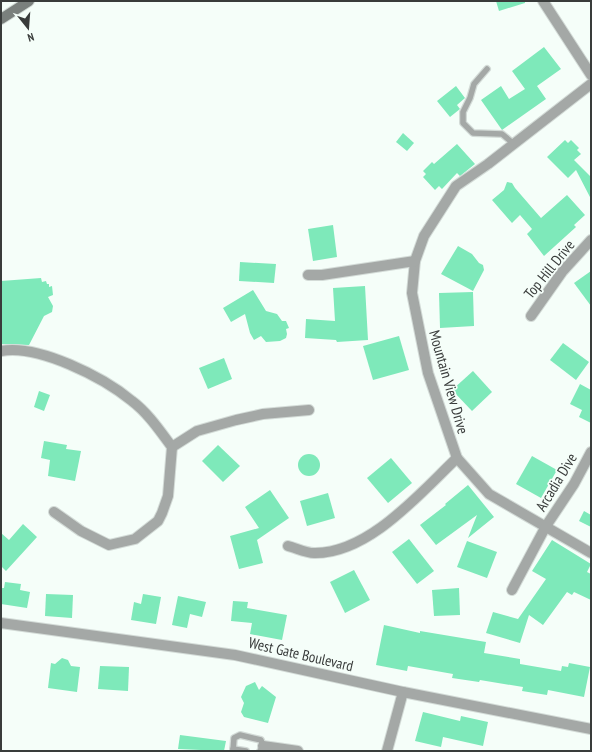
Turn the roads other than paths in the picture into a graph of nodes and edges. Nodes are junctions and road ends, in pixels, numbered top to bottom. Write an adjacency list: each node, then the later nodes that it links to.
1 (29, 1): 3 (main road)
2 (543, 1): 5 (street)
3 (1, 19)
4 (487, 69): 7 (lane)
5 (591, 74)
6 (591, 84): 7 (street, Mountain View Drive)
7 (514, 144): 9 (street, Mountain View Drive)
8 (591, 240): 11 (street, Top Hill Drive)
9 (415, 261): 10 (street); 16 (street, Mountain View Drive)
10 (308, 275)
11 (531, 316)
12 (1, 352): 14 (street)
13 (309, 410): 14 (street)
14 (172, 447): 17 (street)
15 (591, 452): 18 (street, Arcadia Dive)
16 (457, 458): 18 (street, Mountain View Drive); 19 (street)
17 (54, 512)
18 (546, 526): 20 (street, Mountain View Drive); 21 (street, Arcadia Dive)
19 (288, 546)
20 (591, 553)
21 (512, 590)
22 (1, 623): 23 (street, West Gate Boulevard)
23 (403, 692): 24 (street, West Gate Boulevard); 29 (street)
24 (591, 729)
25 (261, 748): 26 (lane); 28 (street)
26 (233, 750): 27 (lane)
27 (246, 751)
28 (298, 751)
29 (387, 751)

